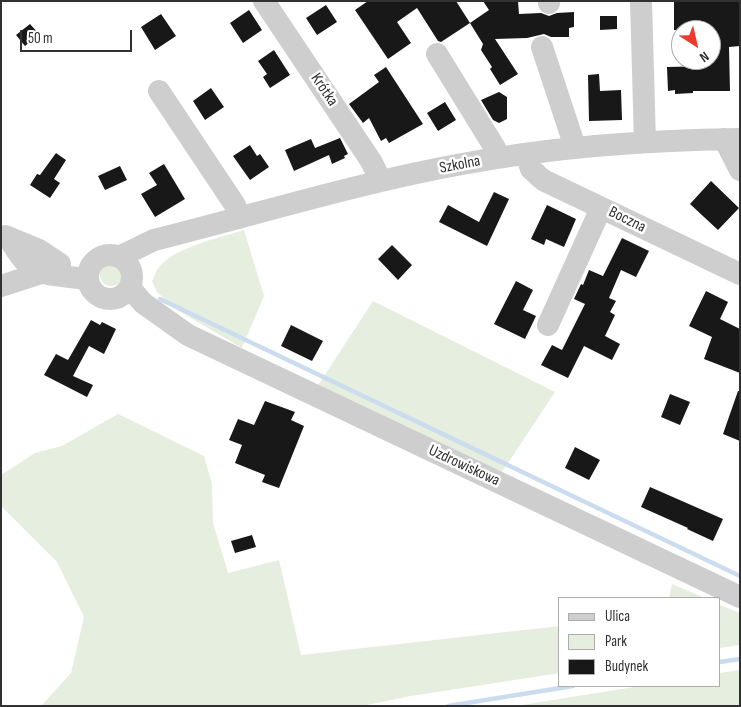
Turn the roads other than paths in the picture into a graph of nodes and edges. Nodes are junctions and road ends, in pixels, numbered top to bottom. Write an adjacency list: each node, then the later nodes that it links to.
1 (264, 1): 12 (street, Krótka)
2 (641, 1): 7 (street)
3 (542, 47): 8 (street)
4 (437, 54): 10 (street)
5 (159, 91): 14 (street)
6 (732, 139): 7 (street, Szkolna); 11 (street)
7 (645, 142): 8 (street, Szkolna)
8 (572, 148): 9 (street, Szkolna)
9 (526, 154): 10 (street, Szkolna); 13 (street, Boczna)
10 (497, 158): 12 (street, Szkolna)
11 (740, 170)
12 (381, 181): 14 (street, Szkolna)
13 (601, 208): 18 (street, Boczna); 21 (street)
14 (239, 218): 19 (street, Szkolna)
15 (9, 242): 16 (street); 20 (street)
16 (50, 268): 17 (street); 20 (street)
17 (89, 274): 19 (street); 19 (street)
18 (740, 274)
19 (124, 277): 22 (street, Uzdrowiskowa)
20 (7, 284)
21 (548, 325)
22 (740, 597)

